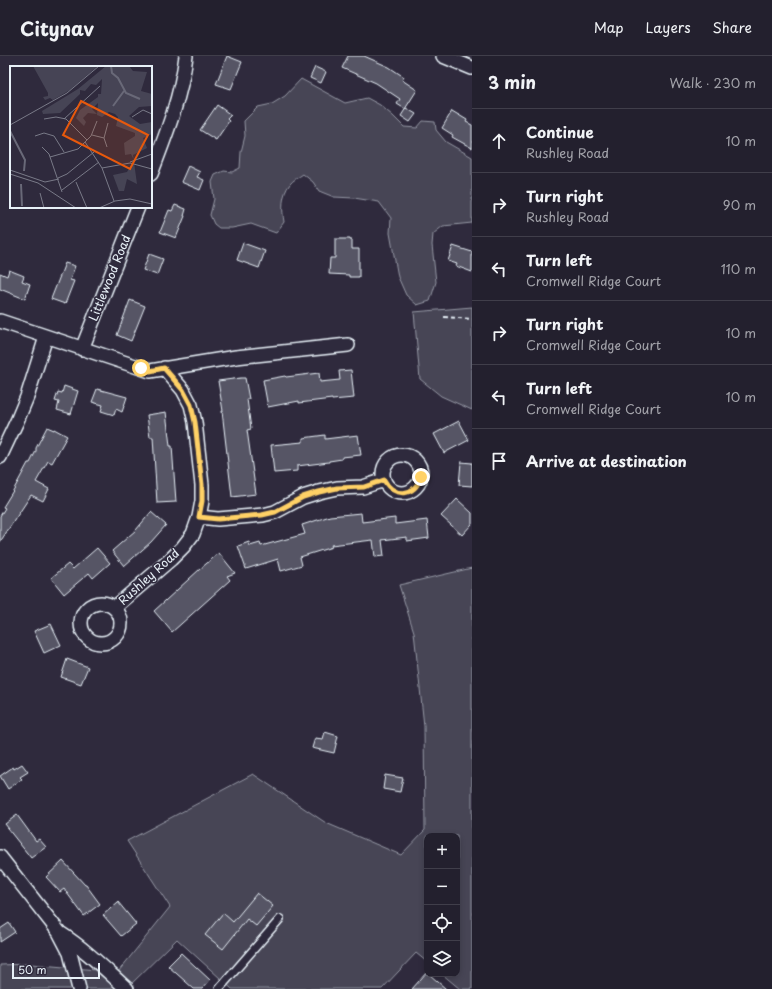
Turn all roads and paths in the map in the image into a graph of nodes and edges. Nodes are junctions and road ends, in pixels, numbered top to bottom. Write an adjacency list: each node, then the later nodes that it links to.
1 (186, 56): 4 (street)
2 (443, 56): 3 (street)
3 (472, 68)
4 (152, 171)
5 (138, 208): 11 (street, Littlewood Road)
6 (444, 317): 7 (path)
7 (472, 319)
8 (0, 321): 9 (street)
9 (46, 337): 11 (street); 13 (street)
10 (348, 345): 12 (street)
11 (82, 349): 12 (street)
12 (164, 368): 15 (street, Rushley Road)
13 (0, 457)
14 (384, 480): 15 (street)
15 (199, 517): 16 (street, Rushley Road)
16 (114, 608)
17 (0, 857): 19 (street)
18 (280, 919): 22 (lane)
19 (59, 932): 20 (street); 21 (street)
20 (79, 989)
21 (127, 989)
22 (219, 989)

